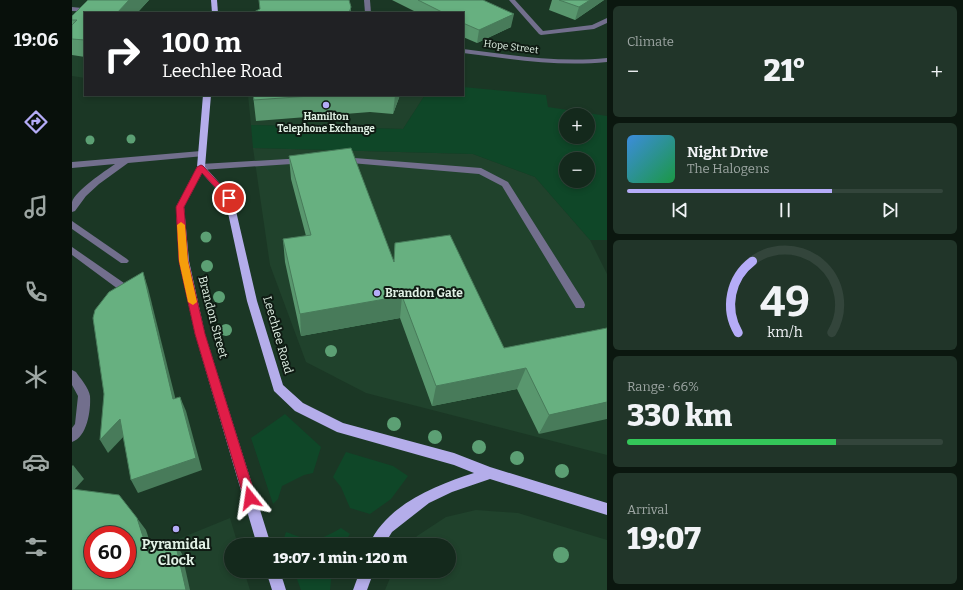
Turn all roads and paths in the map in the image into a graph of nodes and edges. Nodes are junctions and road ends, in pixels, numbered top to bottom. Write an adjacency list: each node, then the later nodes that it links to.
1 (214, 0): 6 (main road)
2 (367, 0): 7 (street)
3 (512, 0): 8 (street)
4 (72, 9): 5 (street)
5 (102, 12)
6 (215, 12)
7 (368, 12)
8 (607, 20)
9 (464, 51): 10 (street, Hope Street)
10 (607, 60)
11 (208, 96): 12 (main road, Brandon Street)
12 (202, 154): 13 (street); 17 (main road, Brandon Street)
13 (127, 160): 16 (street); 18 (street)
14 (312, 160): 17 (street)
15 (335, 160): 23 (street)
16 (72, 165)
17 (201, 167): 26 (main road, Leechlee Road); 28 (main road, Brandon Street)
18 (72, 209)
19 (72, 224): 21 (street)
20 (72, 250): 22 (street)
21 (124, 261)
22 (121, 286)
23 (580, 305)
24 (72, 375): 25 (street)
25 (72, 437)
26 (490, 473): 27 (main road, Leechlee Road); 29 (main road)
27 (607, 510)
28 (262, 538)
29 (380, 538)
30 (275, 578): 32 (main road)
31 (364, 578): 33 (main road)
32 (279, 590)
33 (360, 590)

